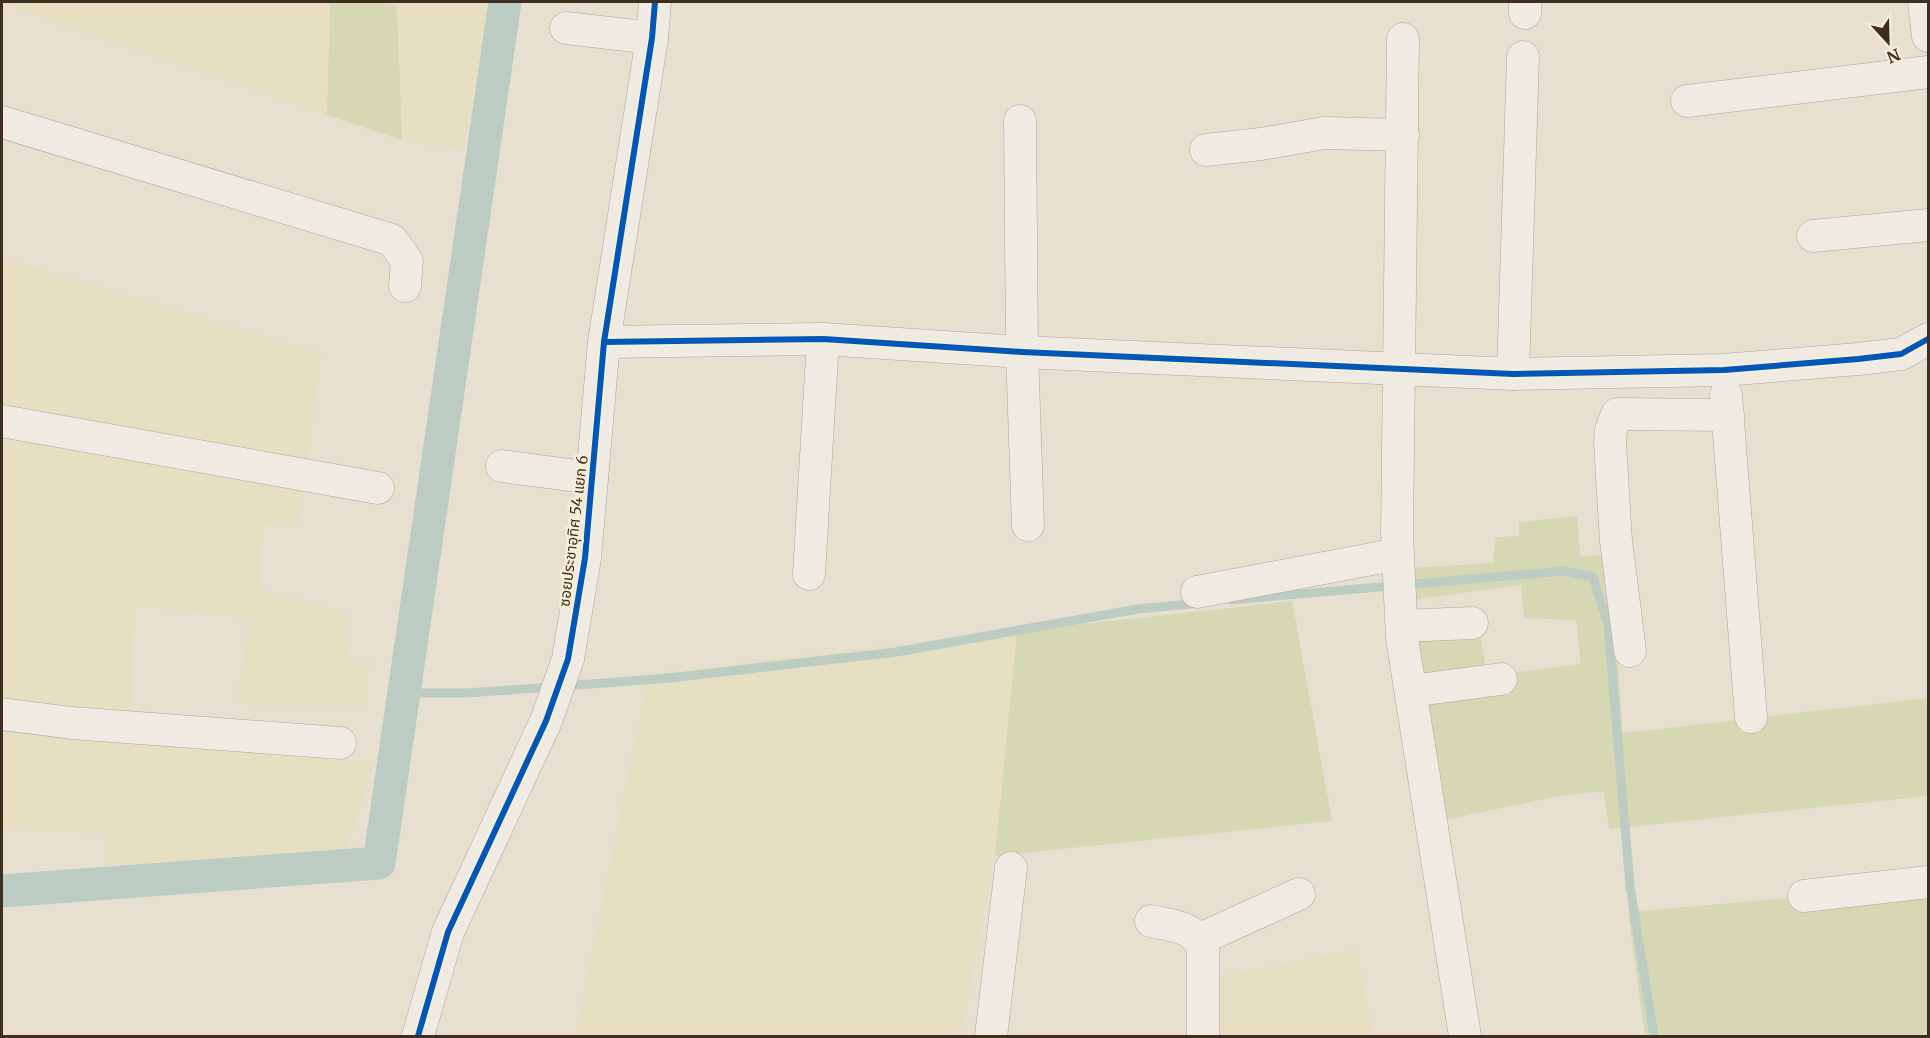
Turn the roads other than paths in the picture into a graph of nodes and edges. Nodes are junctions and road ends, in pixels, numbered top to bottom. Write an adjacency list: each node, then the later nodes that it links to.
1 (655, 2): 5 (street, ซอยประชาอุทิศ 54 แยก 6)
2 (1924, 2): 4 (street)
3 (566, 28): 5 (street)
4 (1929, 36)
5 (652, 38): 19 (street, ซอยประชาอุทิศ 54 แยก 6)
6 (1403, 39): 12 (street)
7 (1523, 57): 23 (street)
8 (1929, 72): 9 (street)
9 (1687, 101)
10 (1020, 121): 20 (street)
11 (2, 122): 16 (street)
12 (1403, 135): 13 (street); 21 (street)
13 (1206, 150)
14 (1929, 225): 15 (street)
15 (1813, 236)
16 (405, 286)
17 (823, 339): 19 (street); 20 (street); 31 (street)
18 (1929, 339): 22 (street)
19 (604, 342): 27 (street, ซอยประชาอุทิศ 54 แยก 6)
20 (1022, 352): 21 (street); 29 (street)
21 (1398, 369): 23 (street); 30 (street)
22 (1724, 370): 23 (street); 24 (street)
23 (1513, 374)
24 (1728, 415): 35 (street); 39 (street)
25 (2, 421): 28 (street)
26 (502, 466): 27 (street)
27 (592, 478): 47 (street, ซอยประชาอุทิศ 54 แยก 6)
28 (378, 488)
29 (1028, 525)
30 (1398, 560): 32 (street); 33 (street)
31 (809, 574)
32 (1197, 592)
33 (1401, 617): 34 (street); 37 (street)
34 (1472, 622)
35 (1630, 651)
36 (1501, 679): 37 (street)
37 (1411, 691): 50 (street)
38 (2, 714): 40 (street)
39 (1751, 717)
40 (340, 743)
41 (1011, 868): 48 (street)
42 (1929, 882): 44 (street)
43 (1299, 894): 46 (street)
44 (1804, 896)
45 (1151, 921): 46 (street)
46 (1200, 939): 49 (street)
47 (418, 1036)
48 (991, 1036)
49 (1203, 1036)
50 (1465, 1036)

